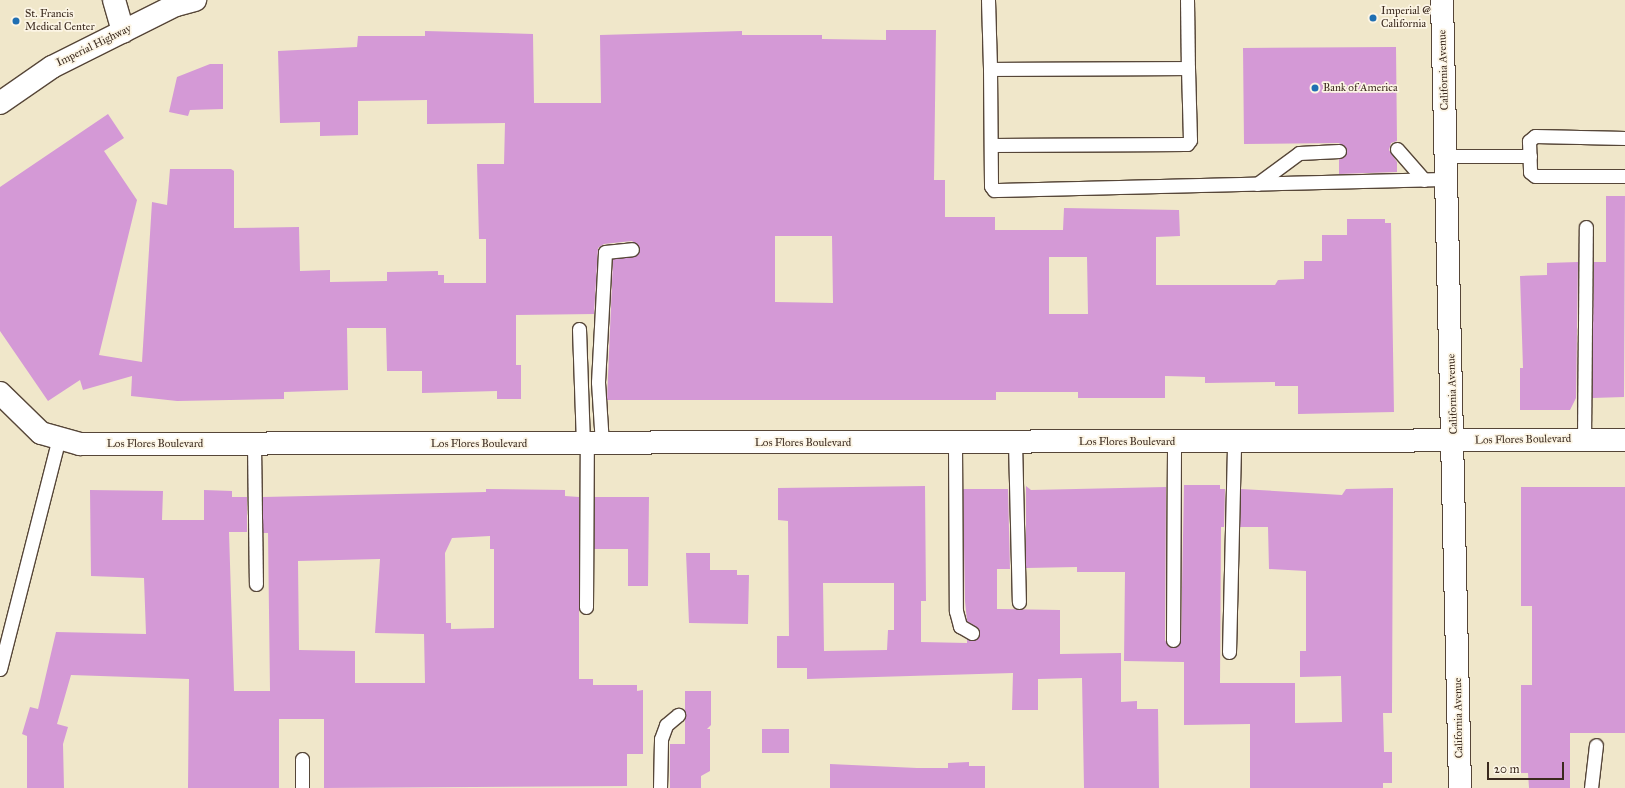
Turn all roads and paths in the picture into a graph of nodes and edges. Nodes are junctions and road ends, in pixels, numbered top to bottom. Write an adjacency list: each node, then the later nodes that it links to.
1 (114, 0): 6 (street)
2 (988, 0): 8 (lane)
3 (1187, 0): 7 (lane)
4 (1442, 0): 14 (street, California Avenue)
5 (190, 1): 6 (street, Imperial Highway)
6 (123, 32): 9 (street, Imperial Highway)
7 (1188, 68): 8 (lane); 11 (lane)
8 (990, 69): 11 (lane)
9 (0, 103)
10 (1625, 138): 15 (lane)
11 (991, 145): 19 (lane)
12 (1397, 150): 18 (lane)
13 (1339, 151): 19 (lane)
14 (1446, 156): 15 (lane); 17 (street, California Avenue)
15 (1530, 156): 16 (lane)
16 (1625, 176)
17 (1447, 179): 18 (lane); 27 (street, California Avenue)
18 (1424, 180): 19 (lane)
19 (1257, 184)
20 (1586, 227): 25 (lane)
21 (632, 249): 32 (lane)
22 (579, 329): 32 (lane)
23 (0, 393): 24 (street, Los Flores Boulevard)
24 (58, 440): 33 (street, Los Flores Boulevard); 40 (lane)
25 (1584, 440): 26 (street, Los Flores Boulevard); 27 (street, Los Flores Boulevard)
26 (1625, 440)
27 (1455, 441): 31 (street, Los Flores Boulevard); 46 (street, California Avenue)
28 (955, 442): 29 (street, Los Flores Boulevard); 32 (street, Los Flores Boulevard); 37 (lane)
29 (1016, 442): 30 (street, Los Flores Boulevard); 35 (lane)
30 (1174, 442): 31 (street, Los Flores Boulevard); 38 (lane)
31 (1234, 442): 39 (lane)
32 (591, 443): 33 (street, Los Flores Boulevard); 36 (lane)
33 (254, 444): 34 (lane)
34 (256, 584)
35 (1019, 602)
36 (586, 607)
37 (972, 633)
38 (1173, 640)
39 (1229, 652)
40 (0, 669)
41 (678, 715): 45 (lane)
42 (1596, 745): 47 (lane)
43 (302, 759): 44 (lane)
44 (302, 788)
45 (660, 788)
46 (1460, 788)
47 (1591, 788)

